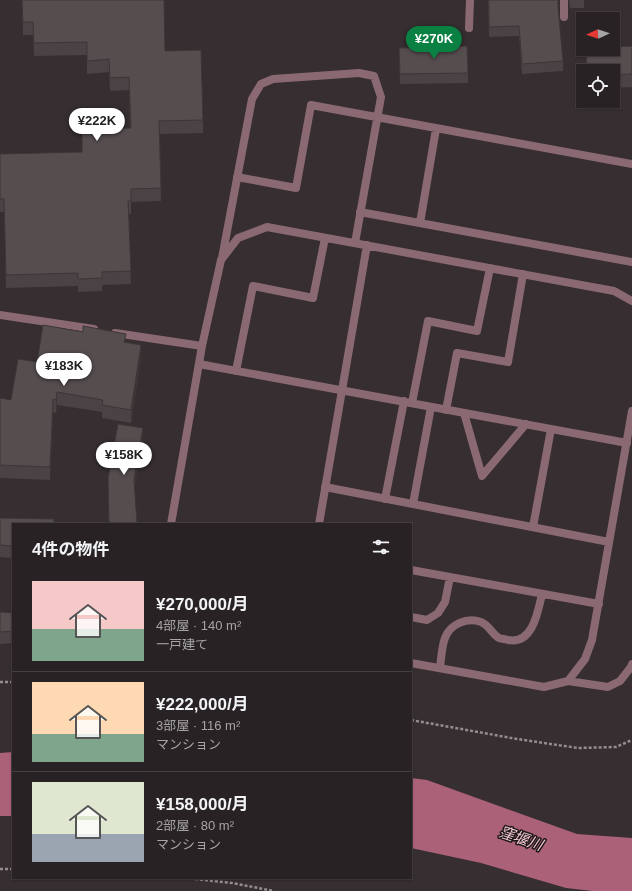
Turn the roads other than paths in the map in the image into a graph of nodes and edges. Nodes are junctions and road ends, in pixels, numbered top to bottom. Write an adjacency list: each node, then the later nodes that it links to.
1 (470, 0): 4 (street)
2 (564, 0): 3 (street)
3 (564, 17)
4 (469, 28)
5 (377, 118): 6 (street); 8 (street); 8 (street); 9 (street)
6 (436, 128): 7 (street); 10 (street)
7 (632, 164)
8 (237, 177): 14 (street)
9 (360, 212): 10 (street); 12 (street)
10 (420, 223): 15 (street)
11 (324, 238): 12 (street); 14 (street); 22 (street)
12 (355, 243): 13 (street)
13 (367, 245): 16 (street); 23 (street)
14 (221, 260): 20 (street)
15 (632, 262)
16 (490, 268): 17 (street); 24 (street)
17 (523, 274): 18 (street); 26 (street)
18 (632, 301)
19 (0, 315): 20 (street)
20 (202, 346): 21 (street)
21 (199, 364): 22 (street); 35 (street)
22 (236, 371): 23 (street)
23 (342, 390): 24 (street); 32 (street)
24 (408, 402): 25 (street); 33 (street)
25 (431, 407): 26 (street); 34 (street)
26 (446, 410): 28 (street)
27 (632, 411): 31 (street)
28 (464, 413): 29 (street); 29 (street)
29 (526, 424): 30 (street)
30 (551, 429): 31 (street); 37 (street)
31 (627, 443): 38 (street)
32 (325, 487): 33 (street); 36 (street)
33 (385, 499): 34 (street)
34 (413, 504): 37 (street)
35 (171, 523)
36 (319, 523)
37 (533, 527): 38 (street)
38 (609, 542): 42 (street)
39 (412, 570): 40 (street)
40 (450, 577): 41 (street); 43 (street)
41 (542, 594): 42 (street); 46 (street)
42 (598, 604): 47 (street)
43 (412, 617)
44 (412, 662): 46 (street)
45 (632, 664): 47 (street)
46 (440, 668): 47 (street)
47 (568, 681)

